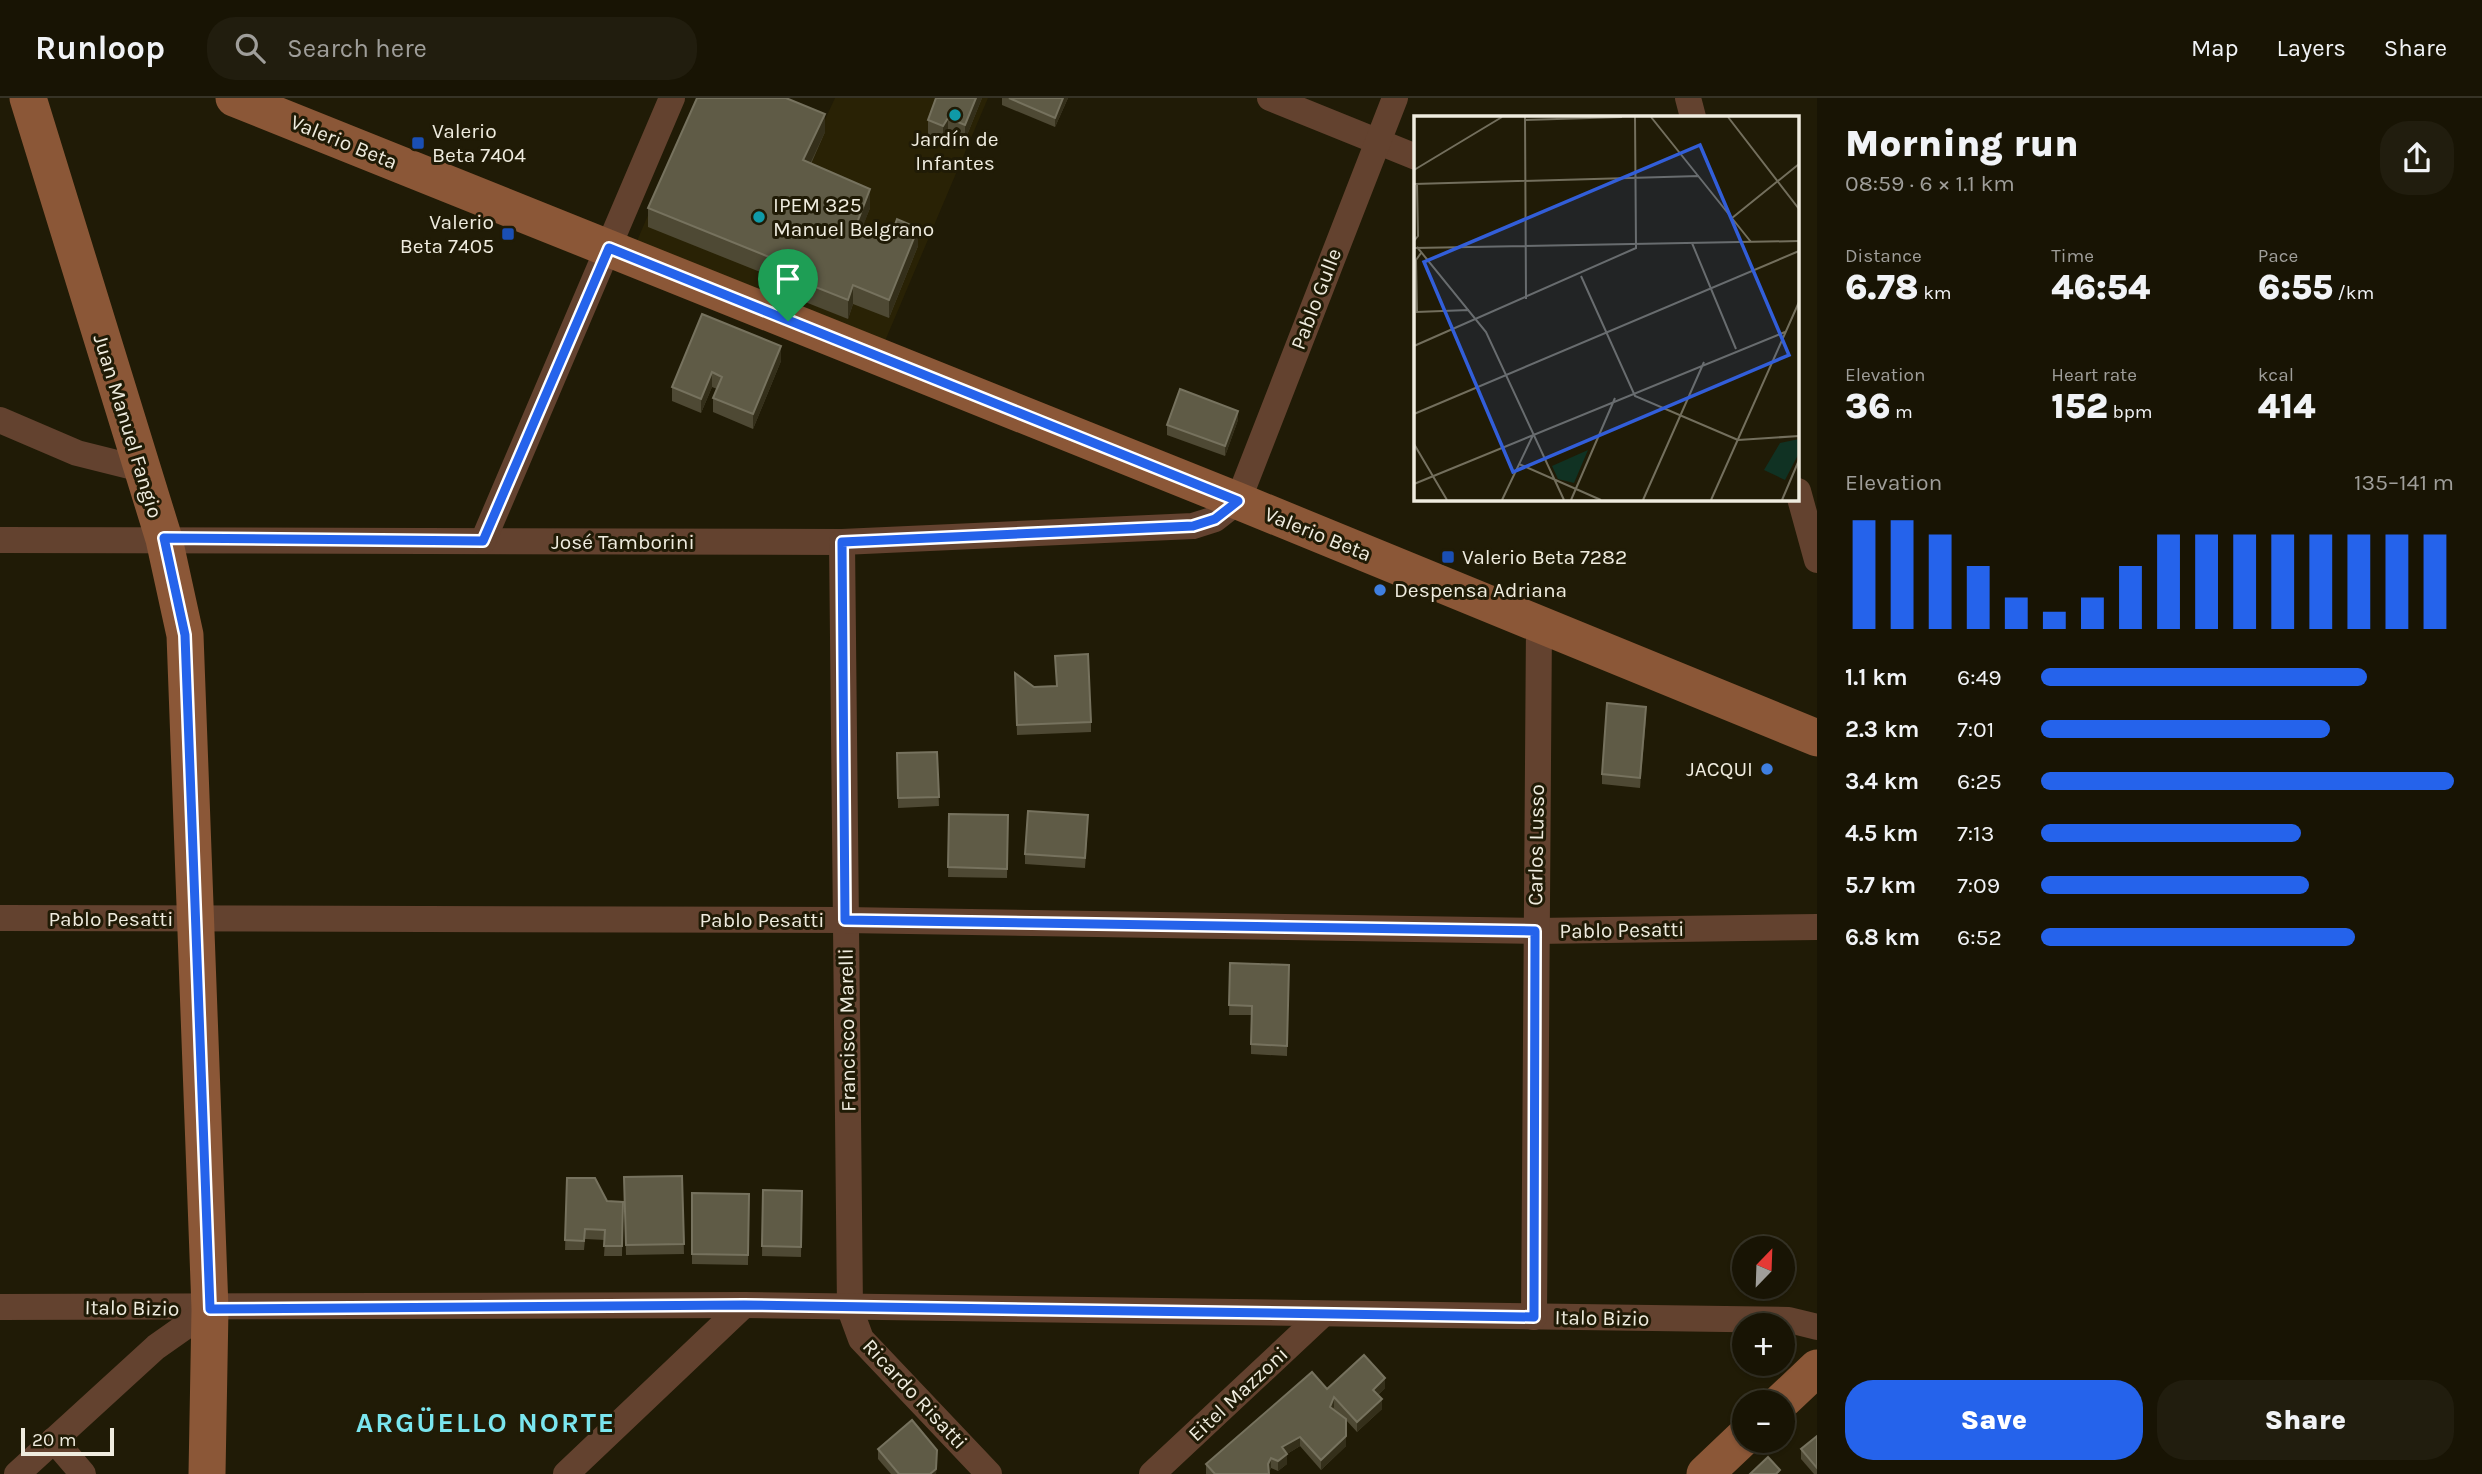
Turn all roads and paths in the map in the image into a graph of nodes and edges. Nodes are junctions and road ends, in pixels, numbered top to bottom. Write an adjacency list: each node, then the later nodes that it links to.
1 (28, 98): 12 (main road, Juan Manuel Fangio)
2 (234, 98): 10 (main road, Valerio Beta)
3 (672, 98): 10 (street)
4 (1270, 98): 8 (street)
5 (1395, 98): 8 (street, Pablo Gulle)
6 (1688, 98): 7 (street)
7 (1693, 116)
8 (1377, 142): 9 (street); 14 (street, Pablo Gulle)
9 (1414, 156)
10 (609, 248): 14 (main road, Valerio Beta); 17 (street)
11 (0, 421): 12 (street)
12 (141, 469): 15 (main road, Juan Manuel Fangio)
13 (1800, 498): 19 (street)
14 (1238, 501): 18 (street, José Tamborini); 20 (main road, Valerio Beta)
15 (164, 538): 16 (street, José Tamborini); 17 (street, José Tamborini); 23 (main road, Juan Manuel Fangio)
16 (0, 540)
17 (483, 541): 18 (street, José Tamborini)
18 (842, 542): 24 (street, Francisco Marelli)
19 (1817, 560)
20 (1539, 624): 21 (main road, Valerio Beta); 26 (street, Carlos Lusso)
21 (1817, 737)
22 (0, 918): 23 (street, Pablo Pesatti)
23 (196, 919): 24 (street, Pablo Pesatti); 29 (main road, Juan Manuel Fangio)
24 (845, 920): 26 (street, Pablo Pesatti); 30 (street, Francisco Marelli)
25 (1817, 927): 26 (street, Pablo Pesatti)
26 (1535, 931): 32 (street, Carlos Lusso)
27 (744, 1305): 29 (street, Italo Bizio); 30 (street, Italo Bizio); 41 (street)
28 (0, 1307): 29 (street, Italo Bizio)
29 (210, 1309): 36 (street); 40 (main road, Juan Manuel Fangio)
30 (850, 1309): 31 (street, Italo Bizio); 42 (street, Ricardo Risatti)
31 (1323, 1314): 32 (street, Italo Bizio); 43 (street, Eitel Mazzoni)
32 (1534, 1317): 33 (street, Italo Bizio)
33 (1817, 1327)
34 (1817, 1368): 35 (main road)
35 (1794, 1390)
36 (54, 1440): 38 (street); 39 (street)
37 (1732, 1448): 44 (main road)
38 (18, 1474)
39 (83, 1474)
40 (207, 1474)
41 (566, 1474)
42 (989, 1474)
43 (1152, 1474)
44 (1705, 1474)

